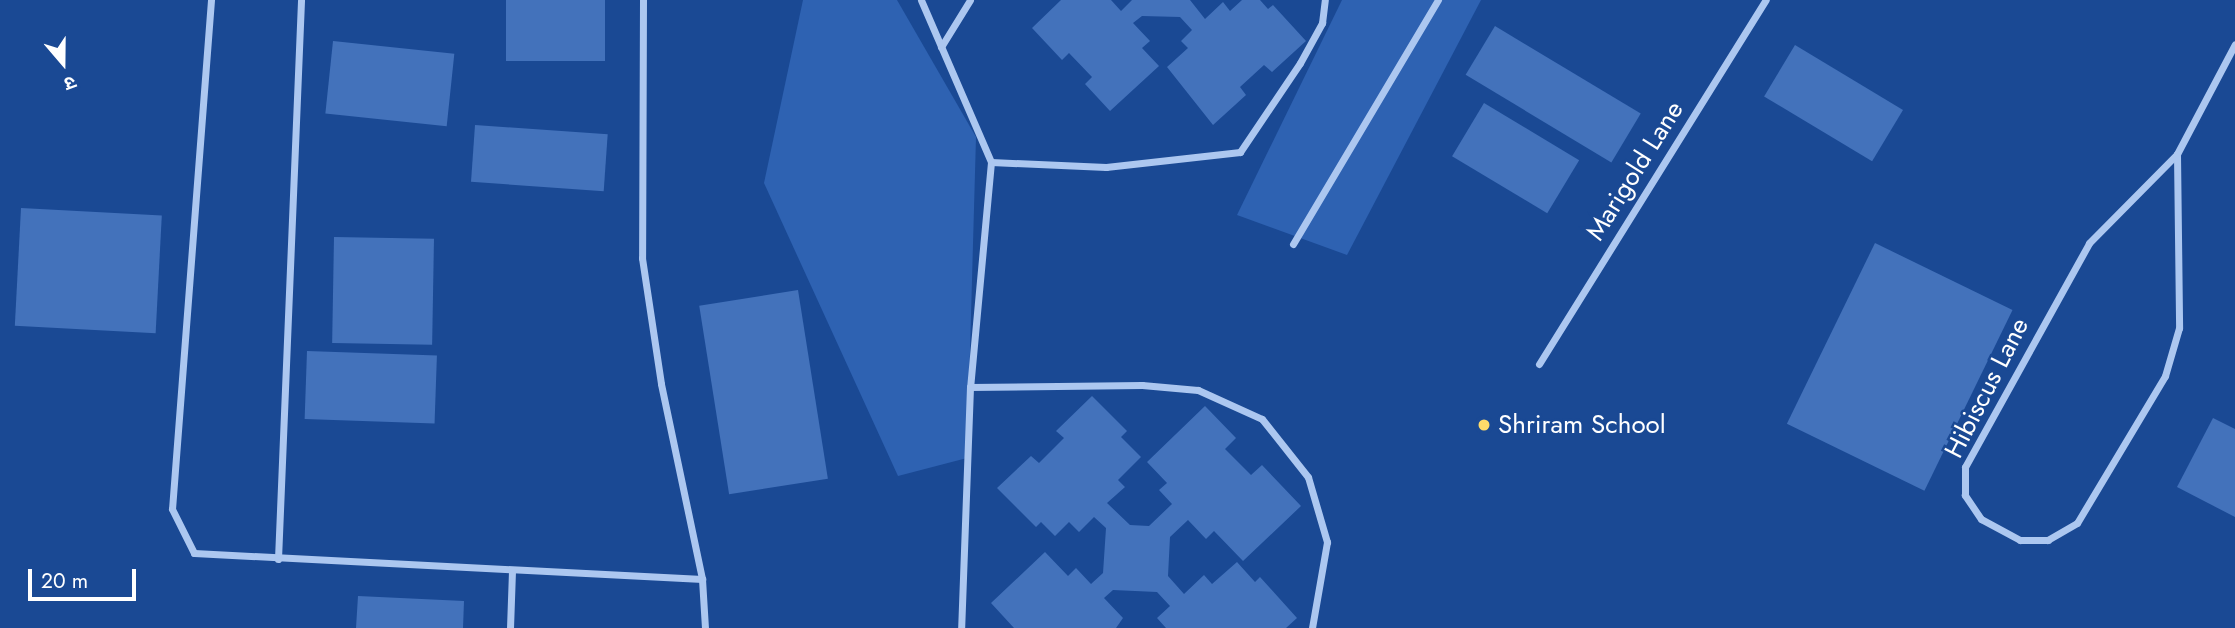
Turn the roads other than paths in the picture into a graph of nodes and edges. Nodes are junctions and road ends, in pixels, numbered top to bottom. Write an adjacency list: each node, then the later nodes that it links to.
1 (211, 0): 16 (street)
2 (302, 0): 16 (street)
3 (643, 0): 18 (street)
4 (921, 0): 10 (street)
5 (970, 0): 10 (street)
6 (1325, 0): 12 (street)
7 (1438, 0): 13 (street)
8 (1766, 0): 14 (street, Marigold Lane)
9 (2235, 44): 11 (street, Hibiscus Lane)
10 (941, 47): 12 (street)
11 (2177, 154): 11 (street, Hibiscus Lane)
12 (991, 162): 15 (street)
13 (1293, 244)
14 (1539, 364)
15 (970, 387): 21 (street); 22 (street)
16 (278, 559): 17 (street)
17 (512, 570): 18 (street); 19 (street)
18 (702, 579): 20 (street)
19 (510, 628)
20 (705, 628)
21 (961, 628)
22 (1312, 628)

